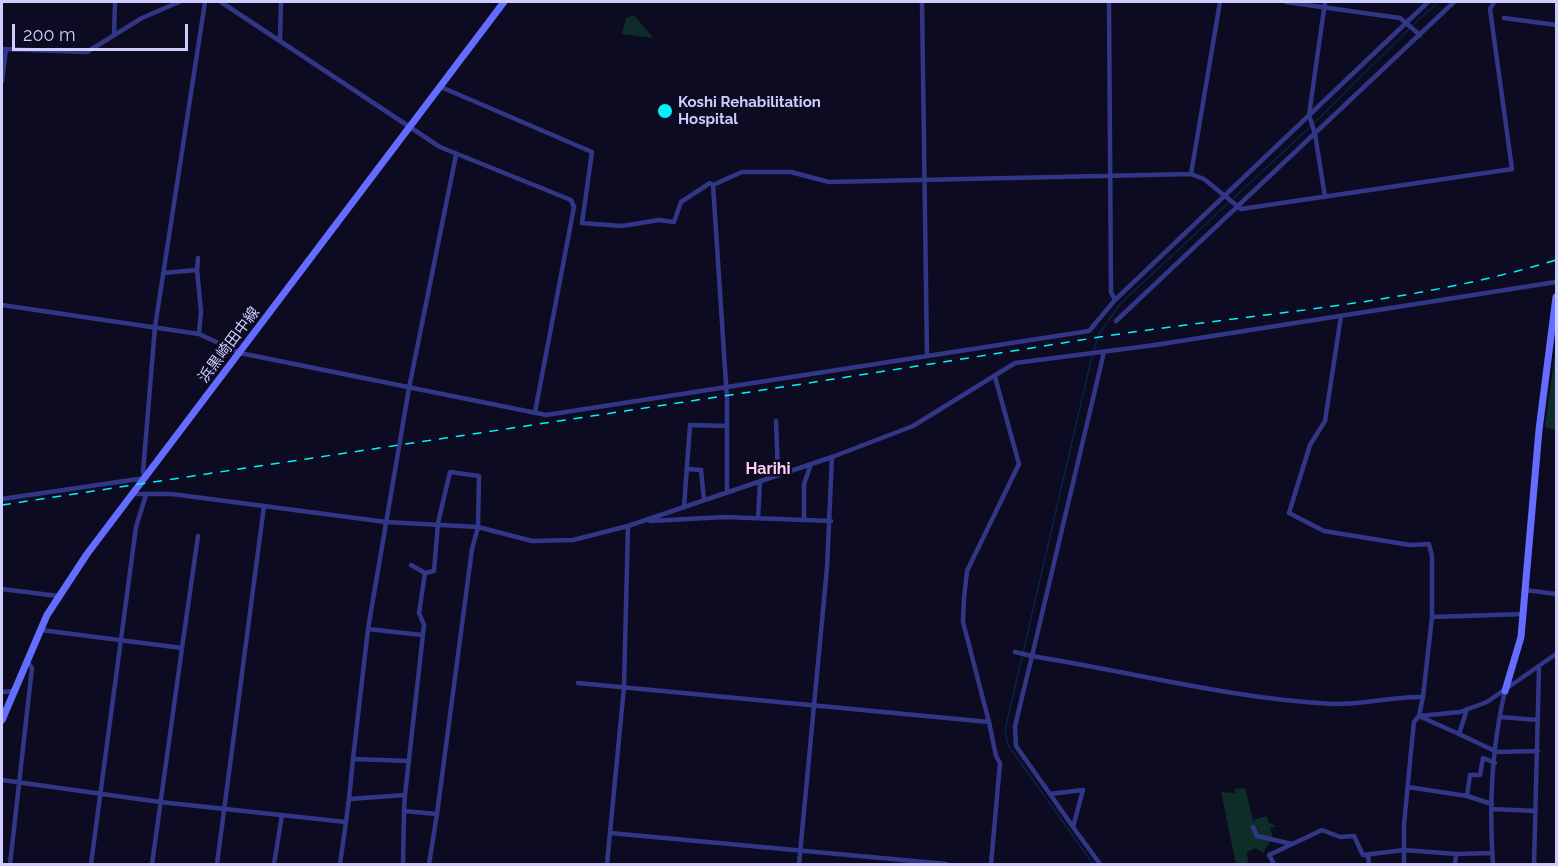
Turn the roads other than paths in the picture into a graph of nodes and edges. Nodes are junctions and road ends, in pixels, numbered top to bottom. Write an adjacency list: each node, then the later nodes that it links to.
1 (115, 2): 18 (street)
2 (179, 2): 18 (street)
3 (205, 2): 37 (street)
4 (222, 2): 20 (street)
5 (281, 2): 20 (street)
6 (504, 2): 23 (main road, 浜黒崎田中線)
7 (922, 2): 30 (street)
8 (1109, 2): 29 (street)
9 (1220, 2): 28 (street)
10 (1286, 2): 14 (street)
11 (1428, 2): 16 (street)
12 (1454, 2): 19 (street)
13 (1494, 2): 33 (street)
14 (1325, 4): 16 (street); 24 (street)
15 (1504, 18): 17 (street)
16 (1406, 22): 19 (street); 24 (street)
17 (1557, 25)
18 (114, 35): 21 (street)
19 (1420, 35): 26 (street)
20 (280, 39): 25 (street)
21 (4, 49): 22 (street)
22 (2, 81)
23 (441, 87): 25 (main road, 浜黒崎田中線); 31 (street)
24 (1309, 115): 26 (street); 32 (street)
25 (410, 126): 27 (street); 48 (main road, 浜黒崎田中線)
26 (1316, 134): 33 (street); 34 (street)
27 (456, 155): 51 (street); 53 (street)
28 (1191, 174): 29 (street); 32 (street)
29 (1110, 176): 30 (street); 40 (street)
30 (924, 179): 31 (street); 49 (street)
31 (713, 185): 52 (street)
32 (1225, 195): 34 (street); 40 (street)
33 (1325, 197): 34 (street)
34 (1236, 208): 43 (street)
35 (198, 258): 36 (street)
36 (197, 270): 37 (street); 45 (street)
37 (163, 273): 44 (street)
38 (1557, 282): 42 (street)
39 (1557, 297): 46 (main road)
40 (1115, 300): 49 (street)
41 (2, 305): 44 (street)
42 (1341, 316): 47 (street); 85 (street)
43 (1116, 321)
44 (154, 327): 45 (street); 60 (street)
45 (199, 334): 48 (street)
46 (1553, 349): 81 (main road)
47 (1104, 351): 50 (street); 93 (street)
48 (240, 353): 51 (street); 60 (main road, 浜黒崎田中線)
49 (927, 356): 52 (street)
50 (995, 377): 56 (street); 108 (street)
51 (410, 388): 53 (street); 73 (street)
52 (726, 388): 53 (street); 55 (street)
53 (534, 412)
54 (776, 421): 59 (street)
55 (727, 426): 58 (street); 62 (street)
56 (832, 457): 57 (street); 72 (street)
57 (811, 464): 59 (street); 70 (street)
58 (687, 469): 66 (street); 68 (street)
59 (778, 474): 61 (street)
60 (145, 477): 63 (main road, 浜黒崎田中線); 65 (street)
61 (760, 482): 62 (street); 69 (street)
62 (727, 492): 66 (street)
63 (133, 494): 64 (street); 83 (main road, 浜黒崎田中線)
64 (146, 495): 67 (street); 89 (street)
65 (2, 499)
66 (704, 500): 68 (street)
67 (264, 506): 73 (street); 125 (street)
68 (684, 507): 71 (street)
69 (758, 518): 70 (street); 71 (street)
70 (804, 520): 72 (street)
71 (645, 521): 75 (street)
72 (831, 521): 102 (street)
73 (386, 522): 74 (street); 86 (street)
74 (438, 524): 76 (street); 76 (street); 79 (street)
75 (628, 526): 76 (street); 97 (street)
76 (478, 528): 128 (street)
77 (198, 536): 90 (street)
78 (411, 565): 79 (street)
79 (425, 573): 88 (street)
80 (2, 589): 83 (street)
81 (1525, 590): 82 (street); 84 (main road)
82 (1557, 594)
83 (58, 596): 87 (main road, 浜黒崎田中線)
84 (1523, 614): 85 (street); 98 (main road)
85 (1432, 617): 101 (street)
86 (368, 629): 88 (street); 112 (street)
87 (41, 630): 89 (street); 94 (main road, 浜黒崎田中線)
88 (422, 634): 113 (street)
89 (122, 640): 90 (street); 118 (street)
90 (182, 648): 123 (street)
91 (1016, 652): 93 (street)
92 (1556, 654): 95 (street)
93 (1032, 656): 101 (street); 119 (street)
94 (27, 661): 100 (main road, 浜黒崎田中線); 116 (street)
95 (1539, 668): 98 (street); 107 (street)
96 (578, 683): 97 (street)
97 (624, 687): 102 (street); 133 (street)
98 (1505, 691): 103 (street); 105 (street)
99 (2, 692): 100 (street)
100 (14, 692): 106 (main road, 浜黒崎田中線)
101 (1423, 697): 104 (street)
102 (814, 706): 108 (street); 136 (street)
103 (1467, 709): 104 (street); 109 (street)
104 (1419, 716): 109 (street); 117 (street)
105 (1500, 717): 107 (street); 111 (street)
106 (2, 720)
107 (1538, 720): 110 (street)
108 (989, 722): 151 (street)
109 (1460, 734): 111 (street)
110 (1538, 751): 111 (street); 127 (street)
111 (1497, 752): 114 (street)
112 (354, 759): 113 (street); 122 (street)
113 (409, 761): 120 (street)
114 (1496, 762): 121 (street); 124 (street)
115 (2, 780): 116 (street)
116 (19, 782): 118 (street); 140 (street)
117 (1408, 787): 121 (street); 135 (street)
118 (101, 793): 123 (street); 141 (street)
119 (1050, 794): 131 (street); 131 (street)
120 (405, 795): 122 (street); 126 (street)
121 (1467, 796): 124 (street)
122 (349, 799): 130 (street)
123 (160, 801): 125 (street); 142 (street)
124 (1492, 806): 127 (street); 138 (street)
125 (225, 808): 129 (street); 143 (street)
126 (404, 811): 128 (street); 146 (street)
127 (1536, 811): 158 (street)
128 (437, 814): 147 (street)
129 (282, 815): 130 (street); 144 (street)
130 (346, 822): 145 (street)
131 (1073, 827): 152 (street)
132 (1253, 827): 134 (street)
133 (610, 833): 136 (street); 148 (street)
134 (1292, 844): 139 (street); 153 (street)
135 (1404, 850): 137 (street); 139 (street); 155 (street)
136 (800, 851): 149 (street); 150 (street)
137 (1456, 854): 138 (street); 156 (street)
138 (1492, 854): 157 (street)
139 (1368, 855): 154 (street)
140 (10, 864)
141 (92, 864)
142 (152, 864)
143 (217, 864)
144 (274, 864)
145 (340, 864)
146 (403, 864)
147 (429, 864)
148 (607, 864)
149 (799, 864)
150 (946, 864)
151 (991, 864)
152 (1100, 864)
153 (1274, 864)
154 (1369, 864)
155 (1404, 864)
156 (1455, 864)
157 (1493, 864)
158 (1534, 864)

